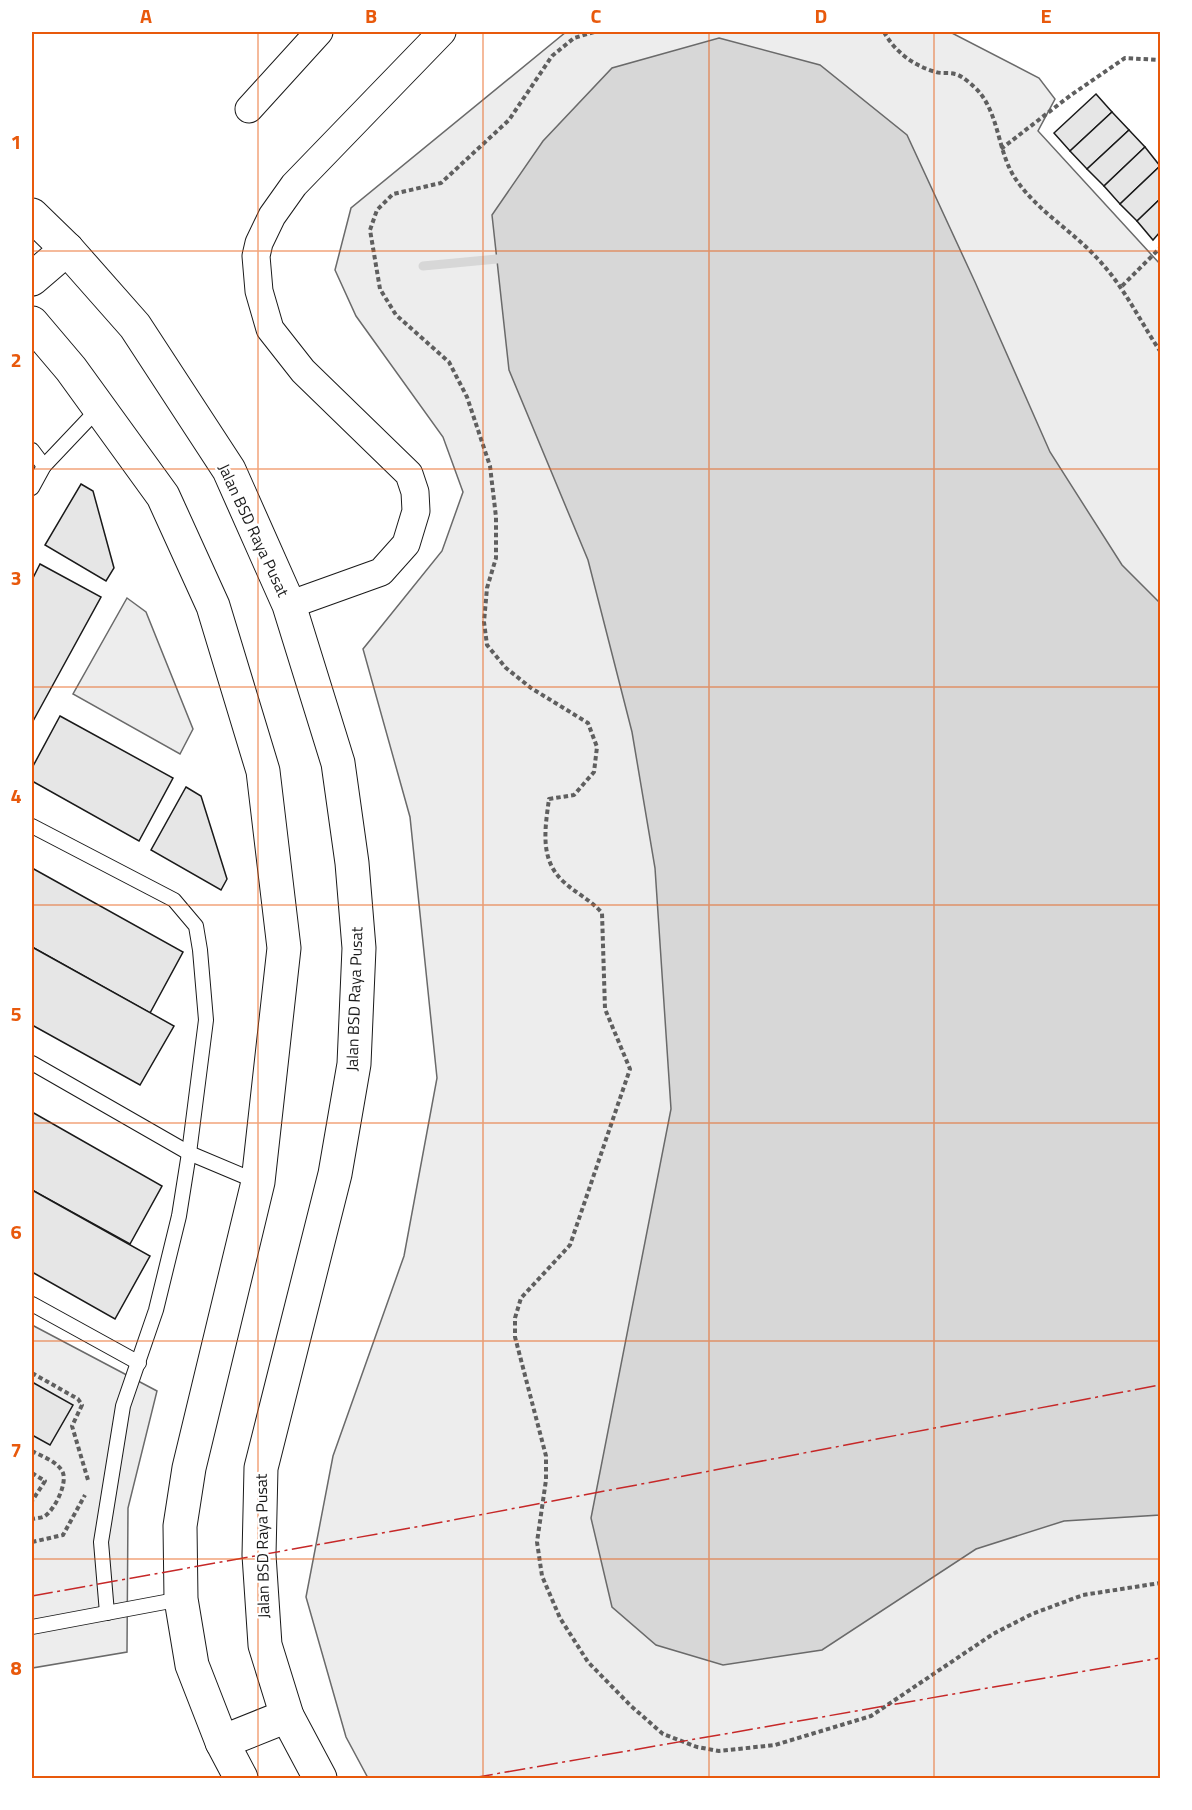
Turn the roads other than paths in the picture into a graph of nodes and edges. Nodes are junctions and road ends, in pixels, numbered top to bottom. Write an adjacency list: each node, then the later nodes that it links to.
1 (319, 32): 3 (street)
2 (442, 32): 12 (street)
3 (249, 109)
4 (32, 215): 5 (main road, Jalan BSD Raya Pusat)
5 (67, 249): 6 (main road); 12 (main road, Jalan BSD Raya Pusat)
6 (32, 279)
7 (32, 323): 8 (main road)
8 (99, 408): 10 (lane); 16 (main road)
9 (32, 450): 10 (lane)
10 (44, 466): 11 (lane)
11 (32, 488)
12 (289, 605): 22 (main road, Jalan BSD Raya Pusat)
13 (32, 826): 15 (lane)
14 (32, 1064): 15 (lane)
15 (189, 1153): 16 (lane); 18 (lane)
16 (258, 1182): 19 (main road)
17 (32, 1304): 18 (lane)
18 (139, 1363): 20 (lane)
19 (181, 1599): 20 (lane); 23 (main road)
20 (107, 1613): 21 (lane)
21 (32, 1627)
22 (287, 1716): 23 (main road); 25 (main road, Jalan BSD Raya Pusat)
23 (222, 1742): 24 (main road)
24 (242, 1779)
25 (320, 1779)

